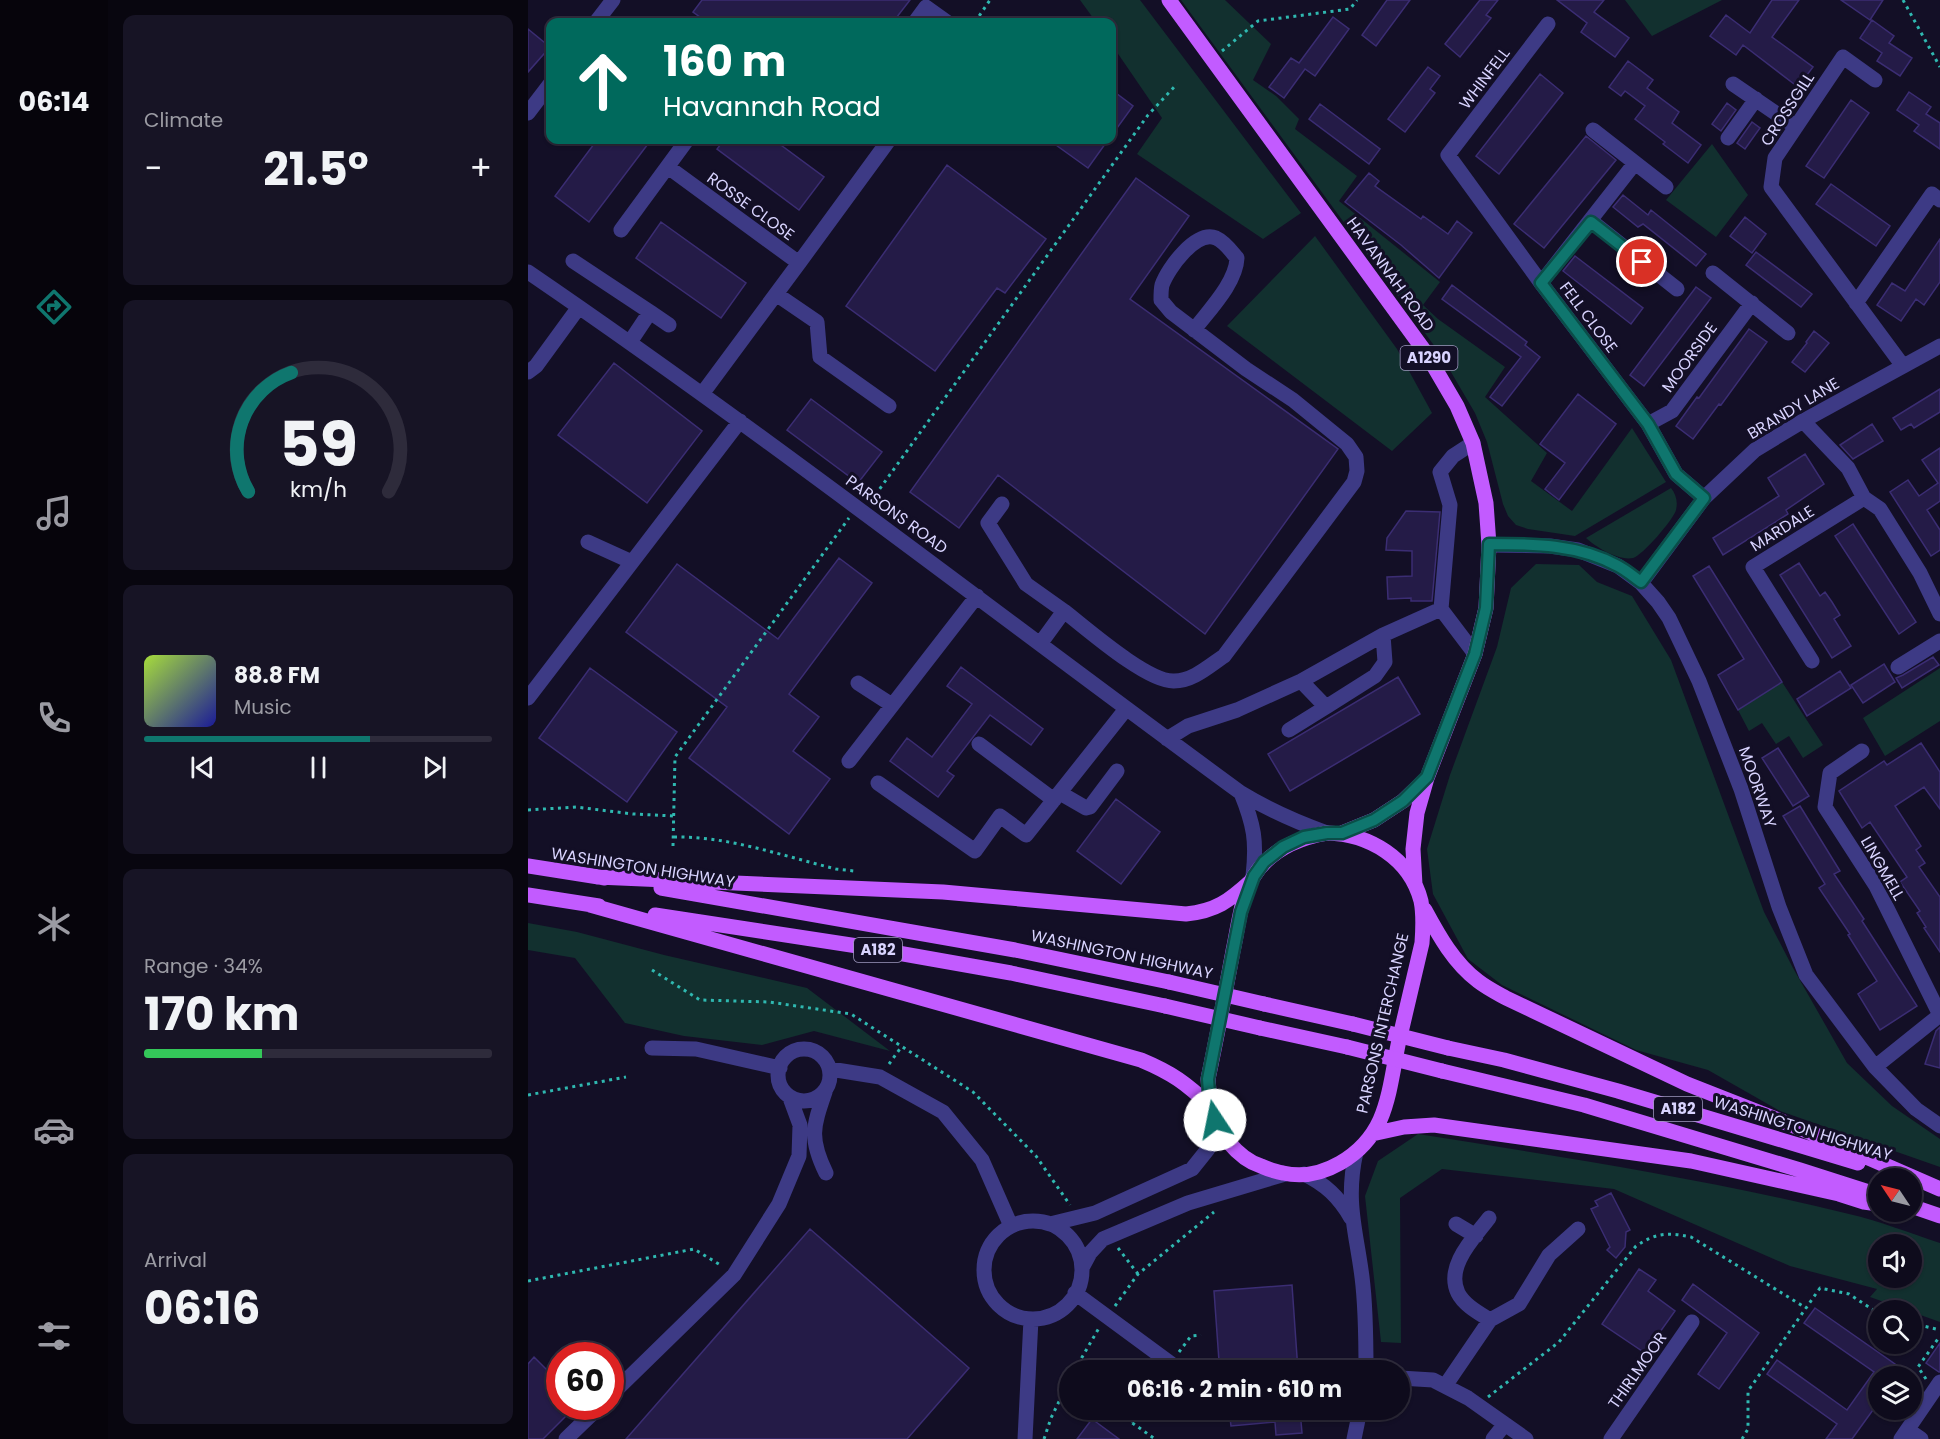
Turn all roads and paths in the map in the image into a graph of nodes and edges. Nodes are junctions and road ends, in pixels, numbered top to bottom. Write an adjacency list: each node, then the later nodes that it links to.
1 (613, 0): 7 (street)
2 (990, 0): 10 (path)
3 (1169, 0): 56 (main road, HAVANNAH ROAD / A1290)
4 (1358, 0): 12 (path)
5 (1903, 0): 13 (path)
6 (928, 4): 8 (street); 9 (street)
7 (599, 18)
8 (918, 18)
9 (943, 18)
10 (978, 18)
11 (1548, 24): 26 (street, WHINFELL)
12 (1222, 52)
13 (1940, 68)
14 (1875, 81): 21 (street, CROSSGILL)
15 (1177, 84): 60 (path)
16 (1733, 84): 19 (street)
17 (546, 87): 18 (street)
18 (533, 95): 20 (street)
19 (1756, 99): 21 (street); 23 (street)
20 (528, 113)
21 (1796, 127): 41 (street, CROSSGILL)
22 (1593, 130): 27 (street)
23 (1728, 138)
24 (684, 144): 28 (street)
25 (886, 144): 34 (street)
26 (1448, 155): 37 (street, FELL CLOSE)
27 (1635, 163): 29 (street); 31 (street)
28 (668, 167): 32 (street); 34 (street, ROSSE CLOSE)
29 (1666, 187)
30 (1940, 200): 41 (street)
31 (1591, 222): 37 (street); 38 (street)
32 (621, 230)
33 (573, 261): 43 (street)
34 (799, 263): 39 (street, ROSSE CLOSE)
35 (528, 272): 42 (street, PARSONS ROAD)
36 (1713, 273): 40 (street)
37 (1541, 283): 55 (street, FELL CLOSE)
38 (1677, 289)
39 (776, 294): 51 (street, ROSSE CLOSE); 52 (street)
40 (1752, 303): 46 (street); 55 (street, MOORSIDE)
41 (1856, 303): 49 (street, CROSSGILL)
42 (579, 307): 47 (street, PARSONS ROAD); 50 (street)
43 (650, 312): 44 (street); 47 (street)
44 (669, 325)
45 (1194, 330): 45 (street); 67 (street)
46 (1788, 333)
47 (630, 342): 51 (street, PARSONS ROAD)
48 (1940, 346): 49 (street, BRANDY LANE)
49 (1903, 366): 54 (street, BRANDY LANE)
50 (528, 372)
51 (702, 394): 53 (street, PARSONS ROAD)
52 (889, 406)
53 (740, 421): 60 (street, PARSONS ROAD); 63 (street)
54 (1803, 421): 57 (street, BRANDY LANE); 58 (street)
55 (1648, 424): 57 (street, FELL CLOSE)
56 (1473, 443): 62 (main road, HAVANNAH ROAD / A1290); 66 (street)
57 (1704, 498): 64 (street, BRANDY LANE)
58 (1864, 498): 68 (street); 73 (street, MARDALE)
59 (1002, 504): 67 (street)
60 (860, 509): 65 (street, PARSONS ROAD); 92 (path)
61 (588, 542): 63 (street)
62 (1489, 544): 64 (street, MOORWAY); 72 (main road, HAVANNAH ROAD / A1290)
63 (632, 562): 77 (street)
64 (1641, 582): 107 (street, MOORWAY)
65 (977, 596): 71 (street, PARSONS ROAD); 78 (street)
66 (1441, 609): 69 (street); 72 (street)
67 (1064, 611): 71 (street)
68 (1940, 614)
69 (1383, 635): 75 (street); 79 (street)
70 (1940, 641): 74 (street)
71 (1040, 644): 80 (street, PARSONS ROAD)
72 (1475, 654): 87 (main road, HAVANNAH ROAD / A1290)
73 (1812, 661)
74 (1898, 667)
75 (1301, 681): 79 (street); 82 (street)
76 (858, 683): 78 (street)
77 (528, 698)
78 (892, 705): 85 (street)
79 (1326, 707): 81 (street)
80 (1126, 709): 82 (street, PARSONS ROAD); 90 (street)
81 (1289, 730)
82 (1167, 739): 89 (street, PARSONS ROAD)
83 (979, 744): 90 (street)
84 (1862, 751): 104 (street, LINGMELL)
85 (849, 761)
86 (1117, 771): 90 (street)
87 (1427, 777): 93 (main road, HAVANNAH ROAD / A1290); 100 (main road, HAVANNAH ROAD / A1290)
88 (878, 783): 90 (street)
89 (1241, 793): 93 (street, PARSONS ROAD); 99 (street)
90 (1057, 796)
91 (528, 810): 92 (path)
92 (674, 816): 94 (path)
93 (1335, 833): 99 (main road, PARSONS INTERCHANGE); 100 (main road, PARSONS INTERCHANGE)
94 (674, 837): 95 (path); 97 (path)
95 (674, 846)
96 (528, 866): 98 (main road, WASHINGTON HIGHWAY / A182)
97 (854, 871)
98 (597, 877): 99 (main road); 120 (main road, WASHINGTON HIGHWAY / A182, bridge)
99 (1252, 879): 115 (main road, PARSONS INTERCHANGE)
100 (1415, 885): 102 (main road, PARSONS INTERCHANGE)
101 (528, 895): 103 (main road, A182)
102 (1421, 902): 117 (main road, PARSONS INTERCHANGE); 125 (main road)
103 (590, 905): 115 (main road); 126 (main road, A182, bridge)
104 (1940, 1015): 107 (street, LINGMELL)
105 (902, 1047): 111 (path)
106 (652, 1048): 108 (street)
107 (1875, 1066): 116 (street, MOORWAY)
108 (780, 1068): 109 (street); 114 (street)
109 (830, 1069): 111 (street); 112 (street)
110 (626, 1077): 113 (path)
111 (880, 1077): 134 (street)
112 (825, 1092): 114 (street); 119 (street)
113 (528, 1095)
114 (790, 1098): 119 (street)
115 (1213, 1113): 121 (main road, PARSONS INTERCHANGE); 132 (street)
116 (1940, 1126)
117 (1372, 1134): 118 (main road, PARSONS INTERCHANGE); 127 (main road)
118 (1356, 1152): 122 (main road, PARSONS INTERCHANGE); 130 (street)
119 (799, 1156): 156 (street)
120 (1873, 1168)
121 (1285, 1174): 122 (main road, PARSONS INTERCHANGE); 124 (street)
122 (1304, 1174): 130 (street)
123 (1922, 1184): 125 (main road)
124 (1230, 1190): 137 (street); 143 (path)
125 (1940, 1190)
126 (1868, 1192)
127 (1868, 1202)
128 (1922, 1210): 129 (main road)
129 (1940, 1216)
130 (1351, 1218): 154 (street)
131 (1489, 1218): 136 (street)
132 (1050, 1224): 134 (street); 137 (street)
133 (1456, 1224): 136 (street)
134 (1011, 1226): 144 (street)
135 (1578, 1229): 145 (street)
136 (1476, 1236): 145 (street)
137 (1083, 1266): 140 (street)
138 (727, 1269): 139 (path)
139 (528, 1281)
140 (1076, 1293): 143 (street); 144 (street)
141 (1868, 1306): 142 (path)
142 (1806, 1308): 160 (path); 175 (path)
143 (1107, 1316): 151 (path); 152 (street)
144 (1031, 1319): 168 (street)
145 (1490, 1320): 157 (street)
146 (1692, 1322): 174 (street, THIRLMOOR)
147 (1922, 1326): 148 (path)
148 (1940, 1330)
149 (1201, 1335): 153 (path)
150 (1940, 1336): 158 (path)
151 (1081, 1360)
152 (1167, 1360)
153 (1179, 1360)
154 (1366, 1360)
155 (1410, 1379): 157 (street)
156 (624, 1382)
157 (1445, 1386): 160 (street)
158 (1937, 1386): 166 (street)
159 (1059, 1402): 169 (path)
160 (1477, 1405): 165 (street)
161 (586, 1420): 167 (street)
162 (1128, 1420): 164 (path)
163 (1357, 1420): 171 (street)
164 (1131, 1422): 170 (path)
165 (1505, 1424): 172 (street); 173 (street)
166 (1904, 1434): 176 (street)
167 (566, 1439)
168 (1025, 1439)
169 (1044, 1439)
170 (1155, 1439)
171 (1354, 1439)
172 (1493, 1439)
173 (1526, 1439)
174 (1611, 1439)
175 (1742, 1439)
176 (1921, 1439)

